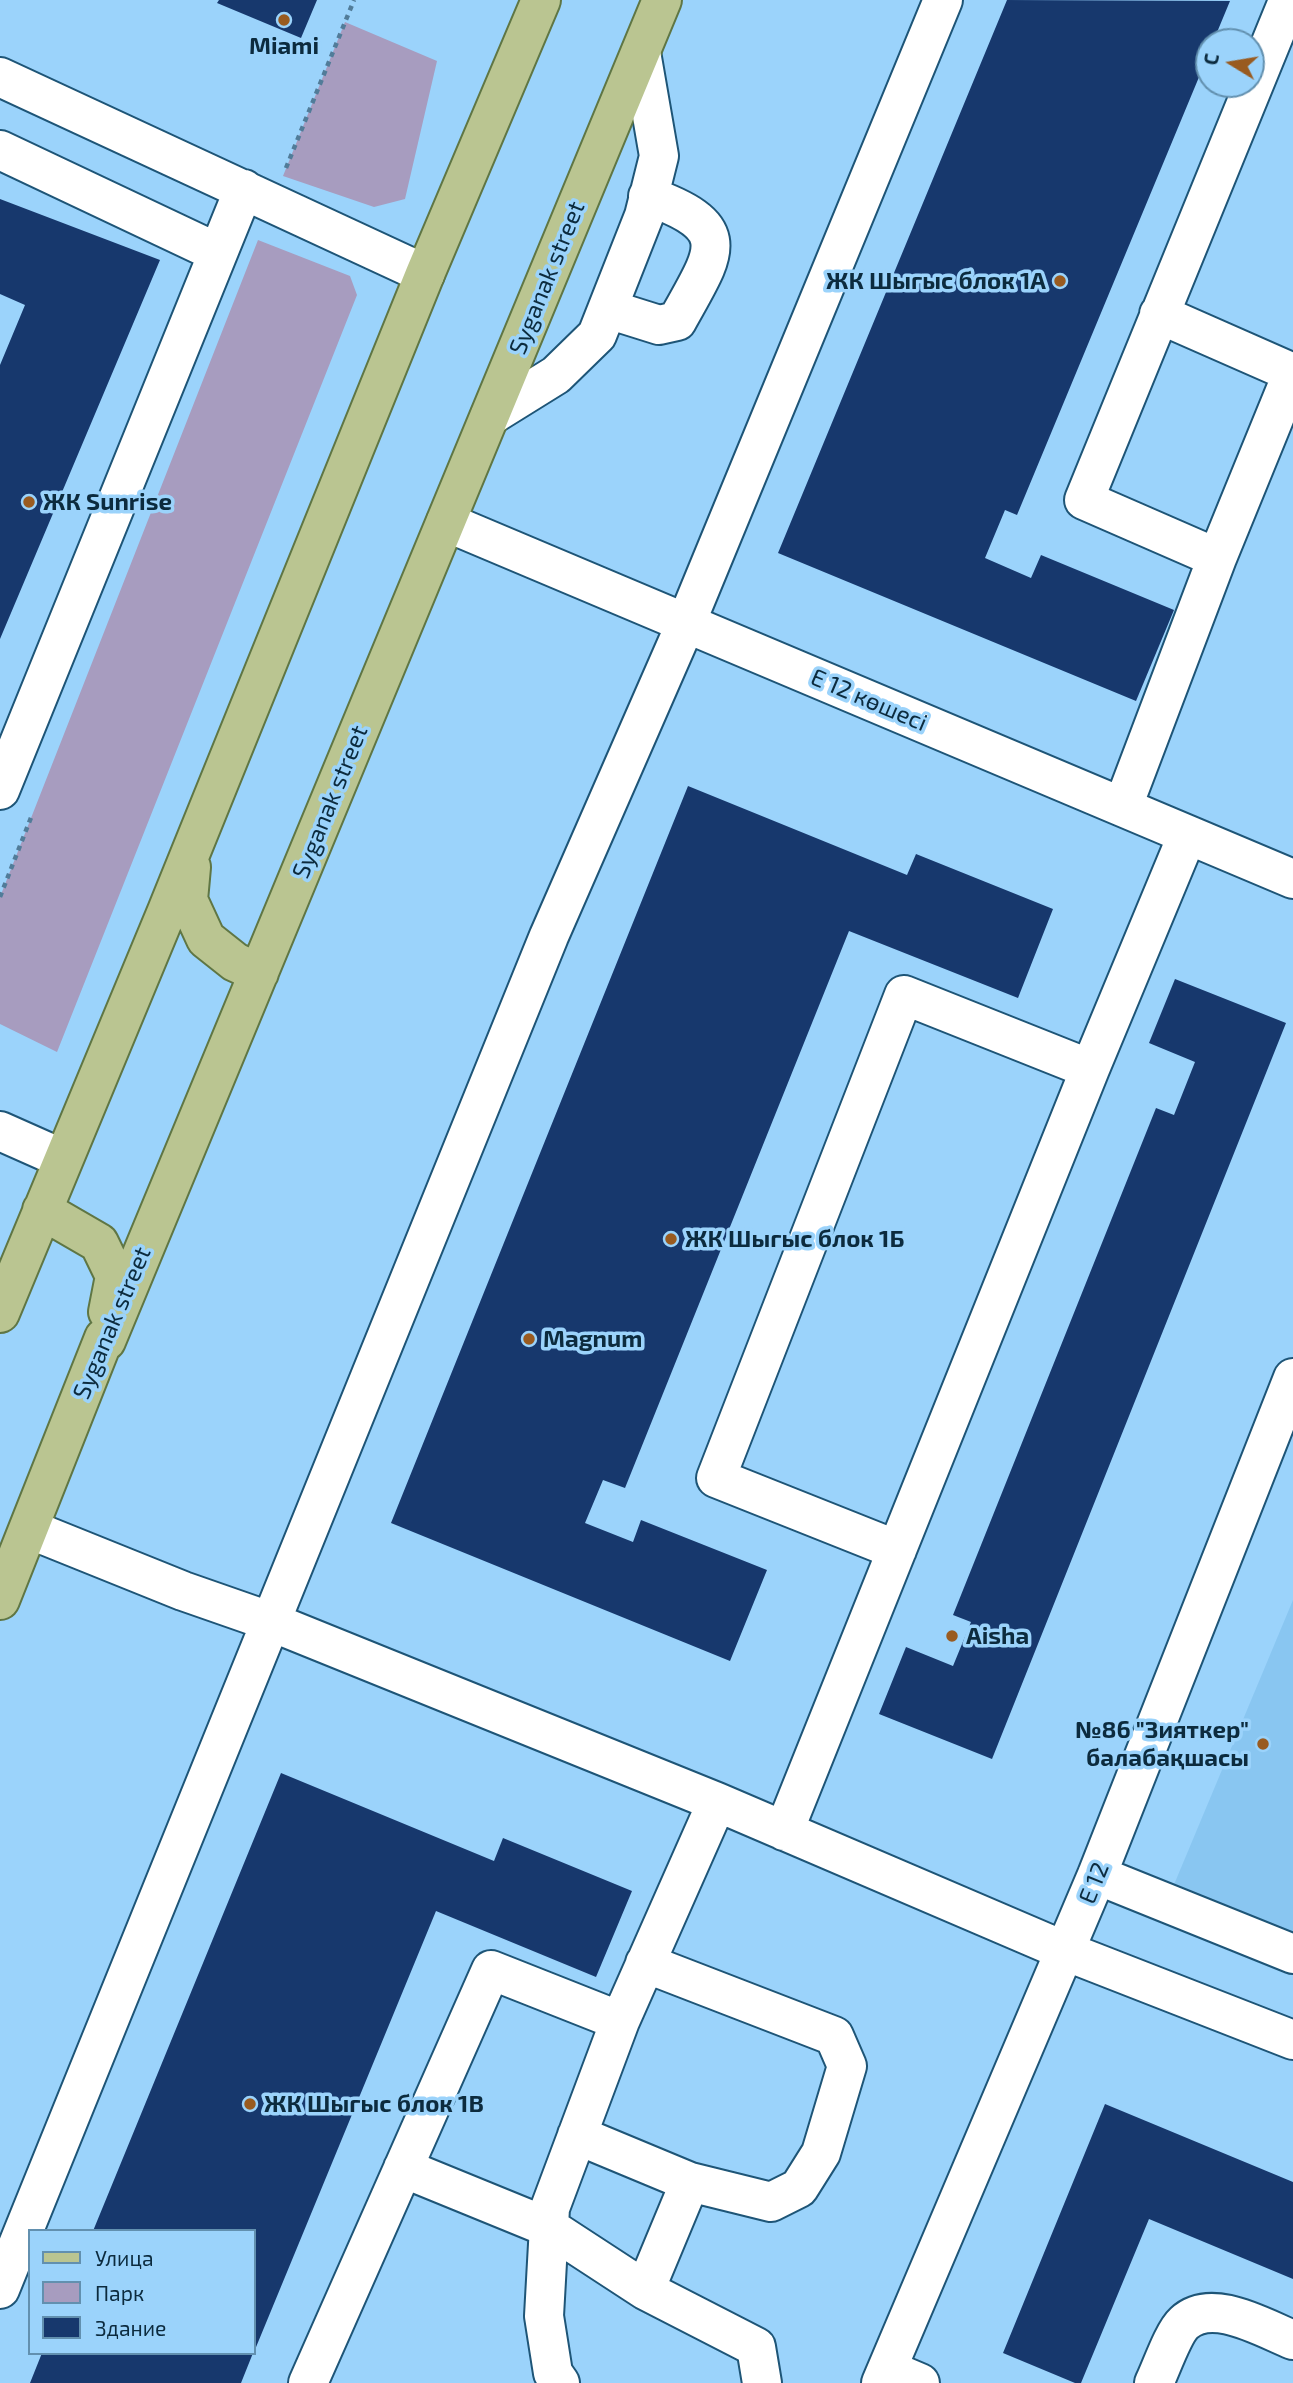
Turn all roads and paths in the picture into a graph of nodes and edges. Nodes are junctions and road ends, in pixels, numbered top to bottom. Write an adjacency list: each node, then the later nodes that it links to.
1 (541, 0): 11 (main road)
2 (662, 0): 5 (main road, Syganak street)
3 (943, 0): 18 (street)
4 (1293, 9): 13 (street)
5 (640, 52): 9 (street); 15 (main road, Syganak street)
6 (0, 77): 8 (street)
7 (0, 150): 10 (street)
8 (244, 189): 10 (street); 11 (street)
9 (649, 196): 12 (street); 12 (street)
10 (218, 253): 19 (street)
11 (425, 274): 22 (main road)
12 (607, 309): 15 (street)
13 (1159, 314): 14 (street); 17 (street)
14 (1292, 372): 17 (street)
15 (490, 416): 16 (main road, Syganak street)
16 (446, 522): 18 (street, Е 12 көшесі); 24 (main road, Syganak street)
17 (1216, 558): 20 (street)
18 (686, 623): 20 (street, Е 12 көшесі); 35 (street)
19 (0, 790)
20 (1123, 806): 21 (street, Е 12 көшесі)
21 (1186, 836): 23 (street, Е 12 көшесі); 25 (street)
22 (193, 847): 24 (main road); 27 (main road)
23 (1293, 879)
24 (259, 972): 30 (main road, Syganak street)
25 (1090, 1069): 33 (street); 33 (street)
26 (0, 1131): 27 (street)
27 (63, 1159): 28 (main road)
28 (42, 1210): 29 (main road); 30 (main road)
29 (0, 1313)
30 (104, 1338): 32 (main road, Syganak street)
31 (1293, 1378): 38 (street, E 12)
32 (29, 1529): 34 (main road, Syganak street); 35 (street)
33 (897, 1550): 37 (street)
34 (0, 1600)
35 (269, 1621): 36 (street); 48 (street)
36 (717, 1802): 37 (street); 41 (street)
37 (784, 1831): 39 (street)
38 (1097, 1875): 39 (street, E 12); 40 (street)
39 (1065, 1951): 43 (street); 51 (street, E 12)
40 (1293, 1954)
41 (645, 1963): 42 (street); 46 (street)
42 (620, 2021): 44 (street); 45 (street)
43 (1293, 2040)
44 (577, 2135): 46 (street); 47 (street)
45 (403, 2168): 47 (street); 52 (street)
46 (690, 2182): 49 (street)
47 (550, 2228): 49 (street); 53 (street)
48 (0, 2290)
49 (645, 2290): 54 (street)
50 (1293, 2340): 55 (street)
51 (896, 2378)
52 (307, 2383)
53 (560, 2383)
54 (762, 2383)
55 (1154, 2383)

